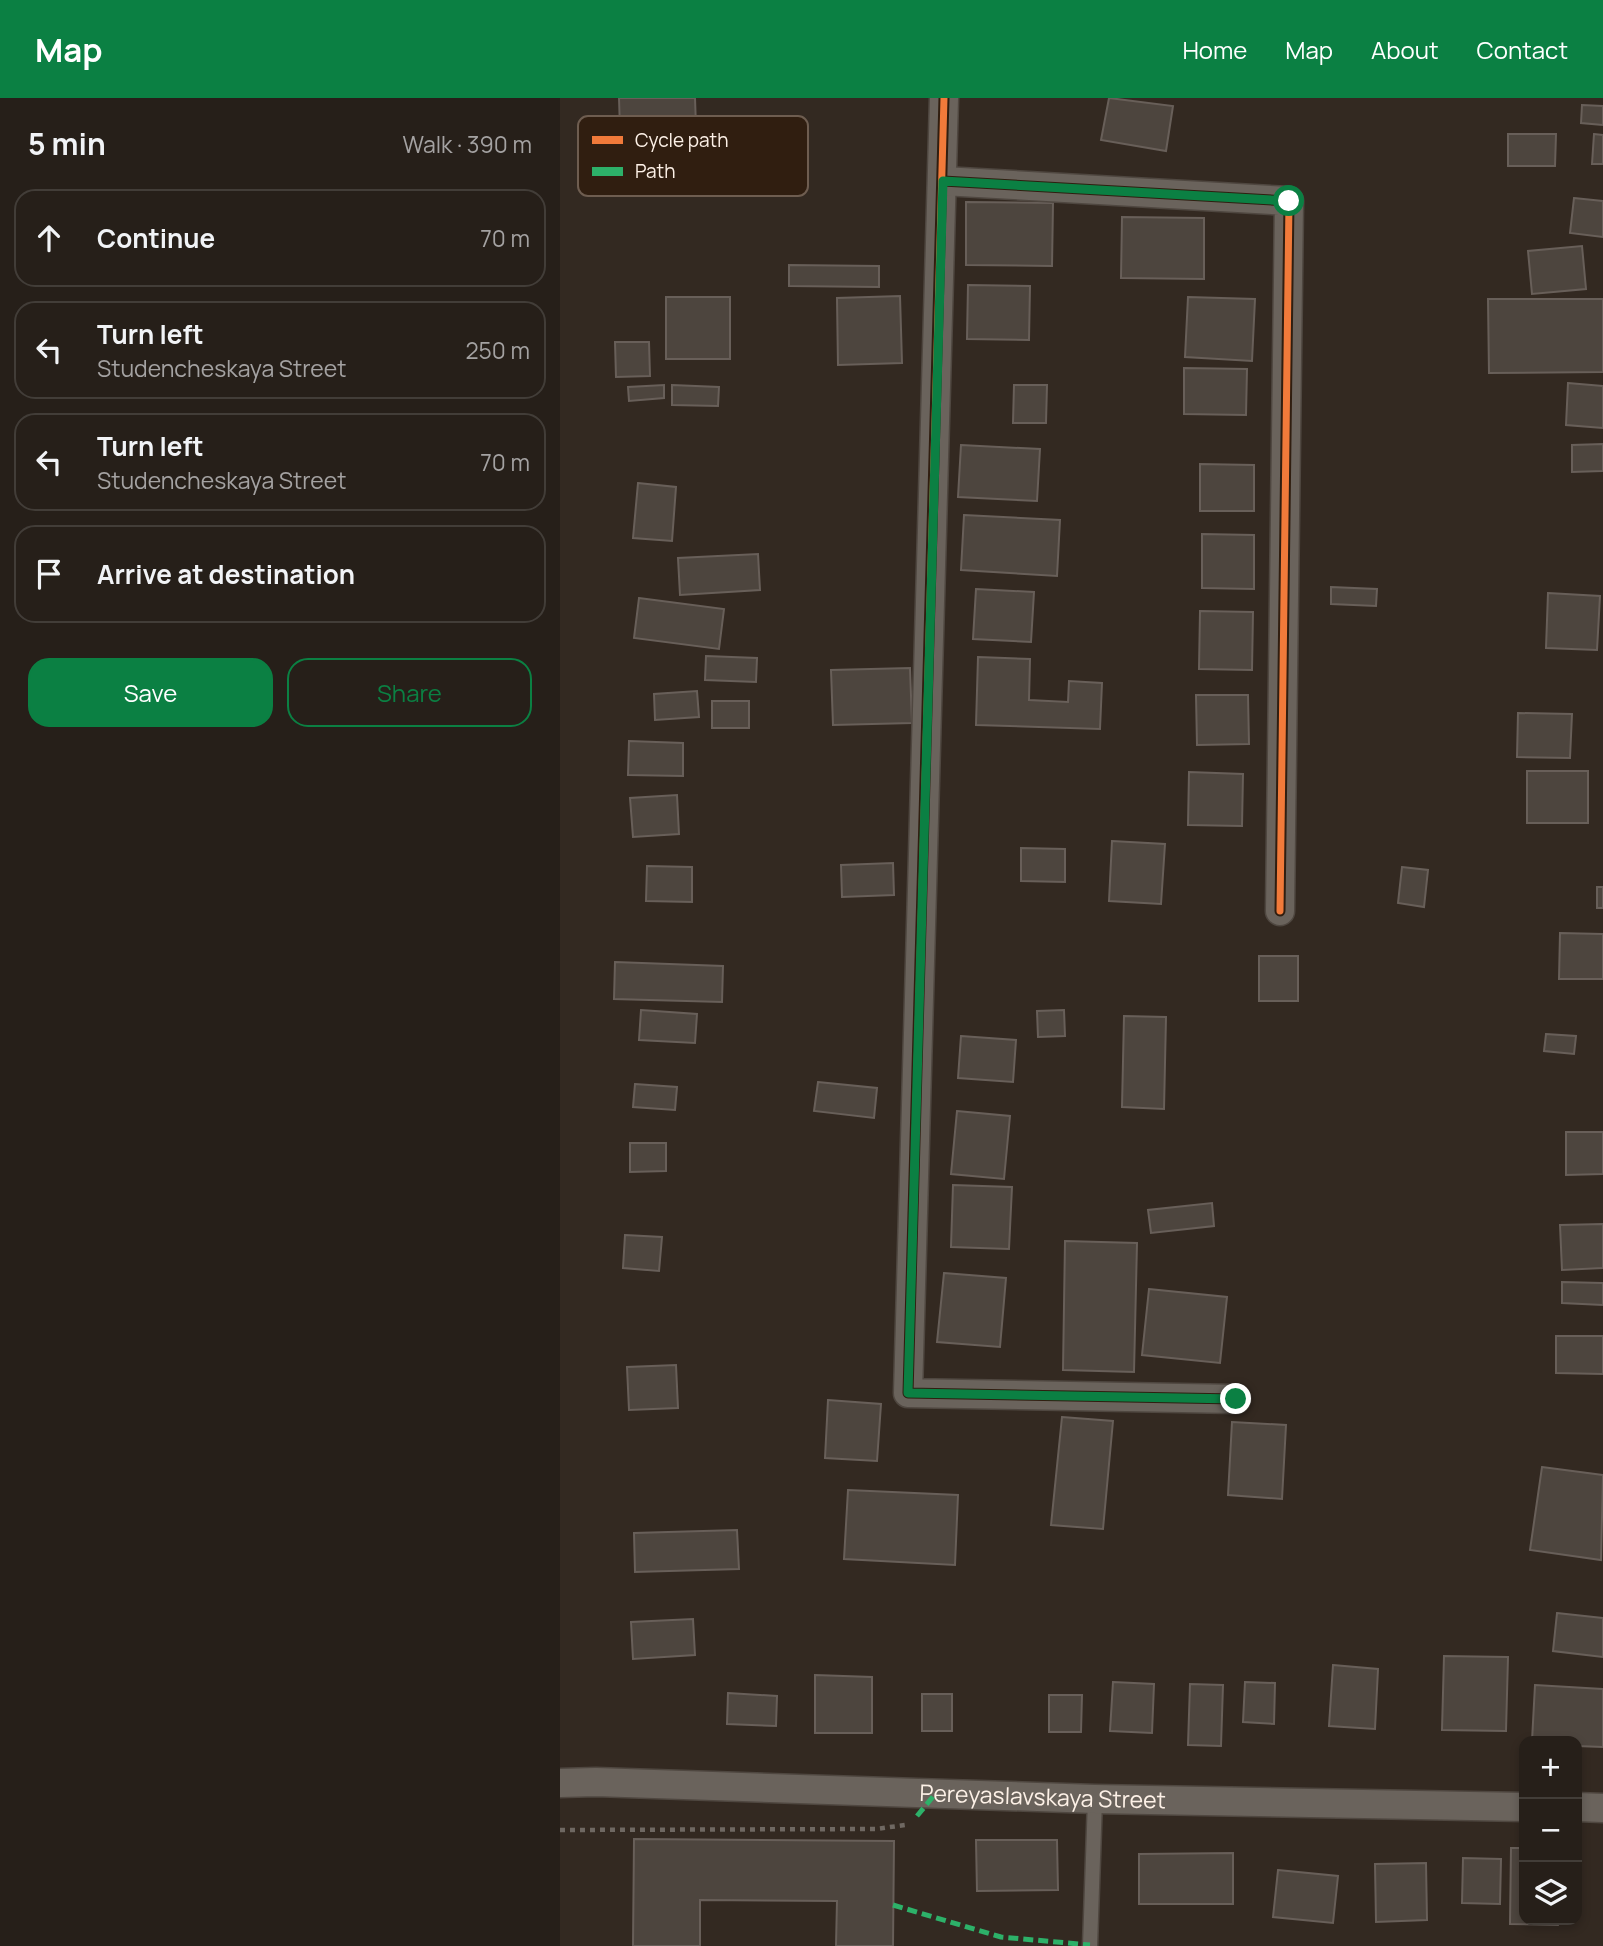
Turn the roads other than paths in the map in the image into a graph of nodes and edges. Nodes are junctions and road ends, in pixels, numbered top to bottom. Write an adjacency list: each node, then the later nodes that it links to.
1 (944, 98): 2 (street)
2 (943, 181): 3 (street); 4 (street)
3 (1280, 911)
4 (1236, 1399)
5 (560, 1783): 6 (street, Pereyaslavskaya Street)
6 (1095, 1800): 7 (street, Pereyaslavskaya Street); 10 (lane)
7 (1519, 1807)
8 (1582, 1807): 9 (street)
9 (1603, 1808)
10 (1090, 1946)

